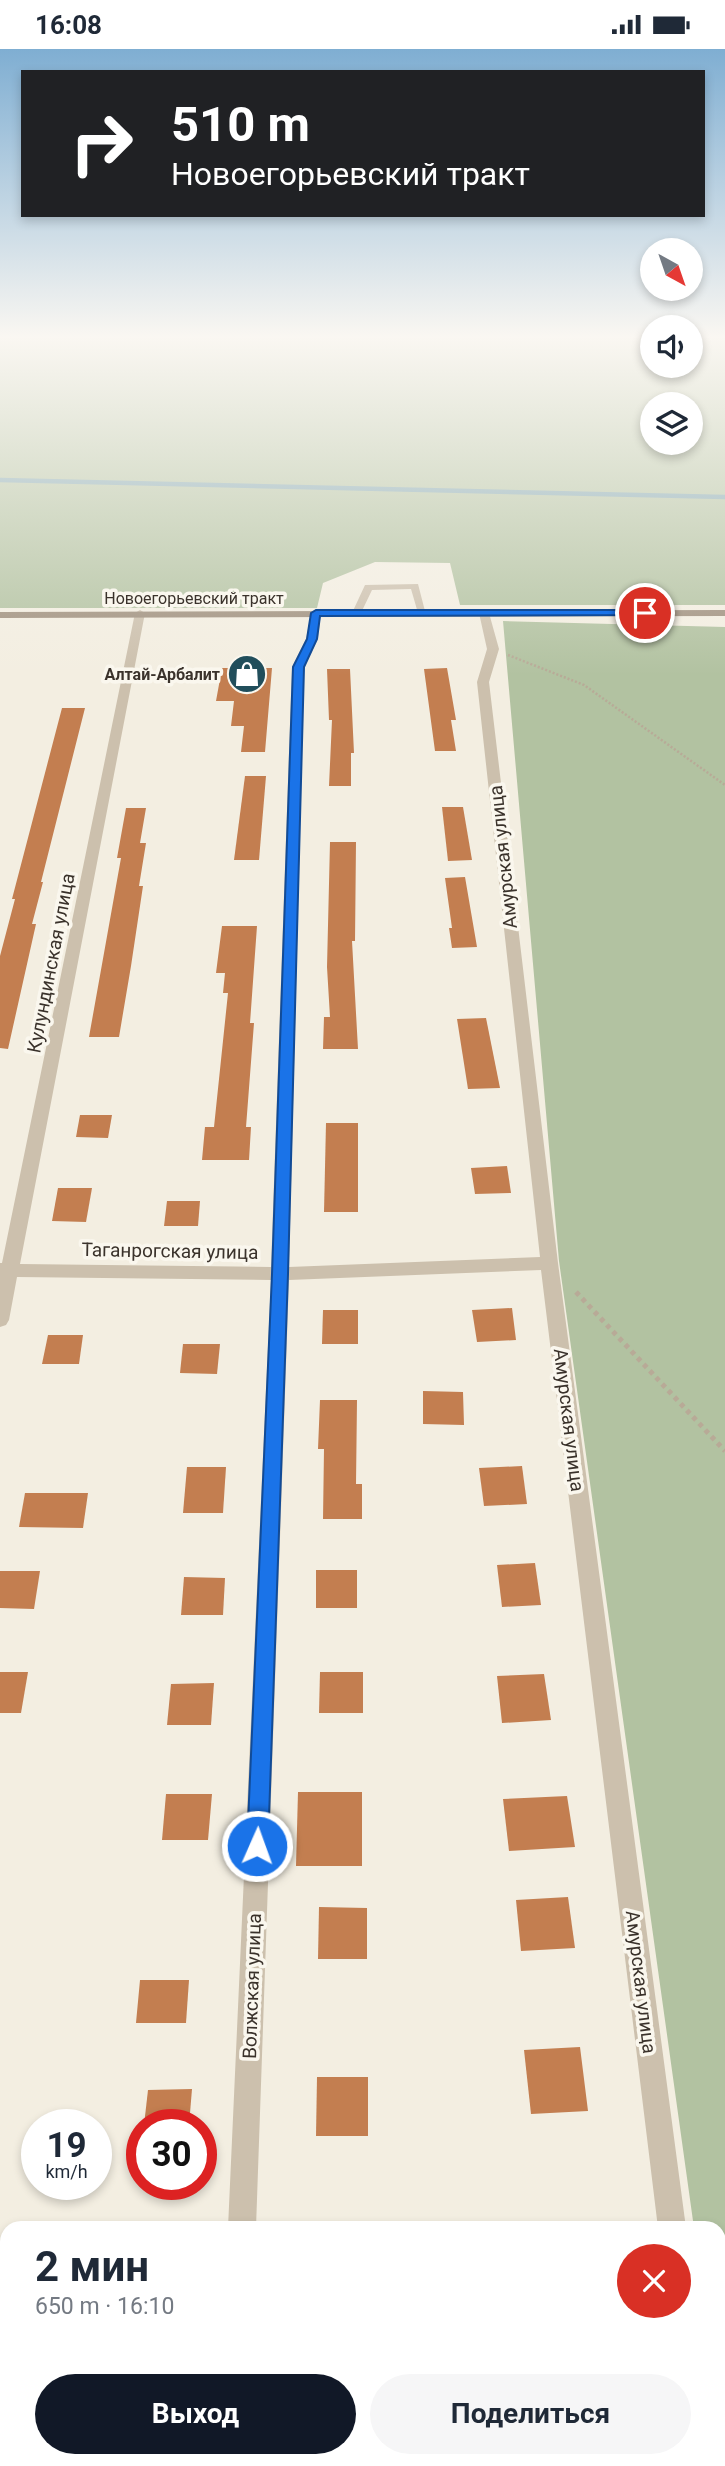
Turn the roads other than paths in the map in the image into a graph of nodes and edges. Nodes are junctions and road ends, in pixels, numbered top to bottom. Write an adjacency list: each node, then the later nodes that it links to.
1 (416, 590): 2 (lane); 2 (lane); 6 (lane)
2 (366, 591): 5 (lane)
3 (140, 613): 4 (main road, Новоегорьевский тракт); 9 (main road, Новоегорьевский тракт); 11 (street, Кулундинская улица)
4 (316, 613): 5 (main road, Новоегорьевский тракт); 12 (street, Волжская улица)
5 (357, 613): 6 (main road, Новоегорьевский тракт)
6 (423, 613): 7 (main road, Новоегорьевский тракт)
7 (484, 613): 8 (main road, Новоегорьевский тракт); 10 (street, Амурская улица)
8 (725, 613)
9 (0, 615)
10 (549, 1263): 12 (street, Таганрогская улица); 15 (street, Амурская улица)
11 (5, 1270): 12 (street, Таганрогская улица); 13 (street, Кулундинская улица)
12 (280, 1274): 14 (street, Волжская улица)
13 (0, 1320)
14 (242, 2221)
15 (671, 2221)

